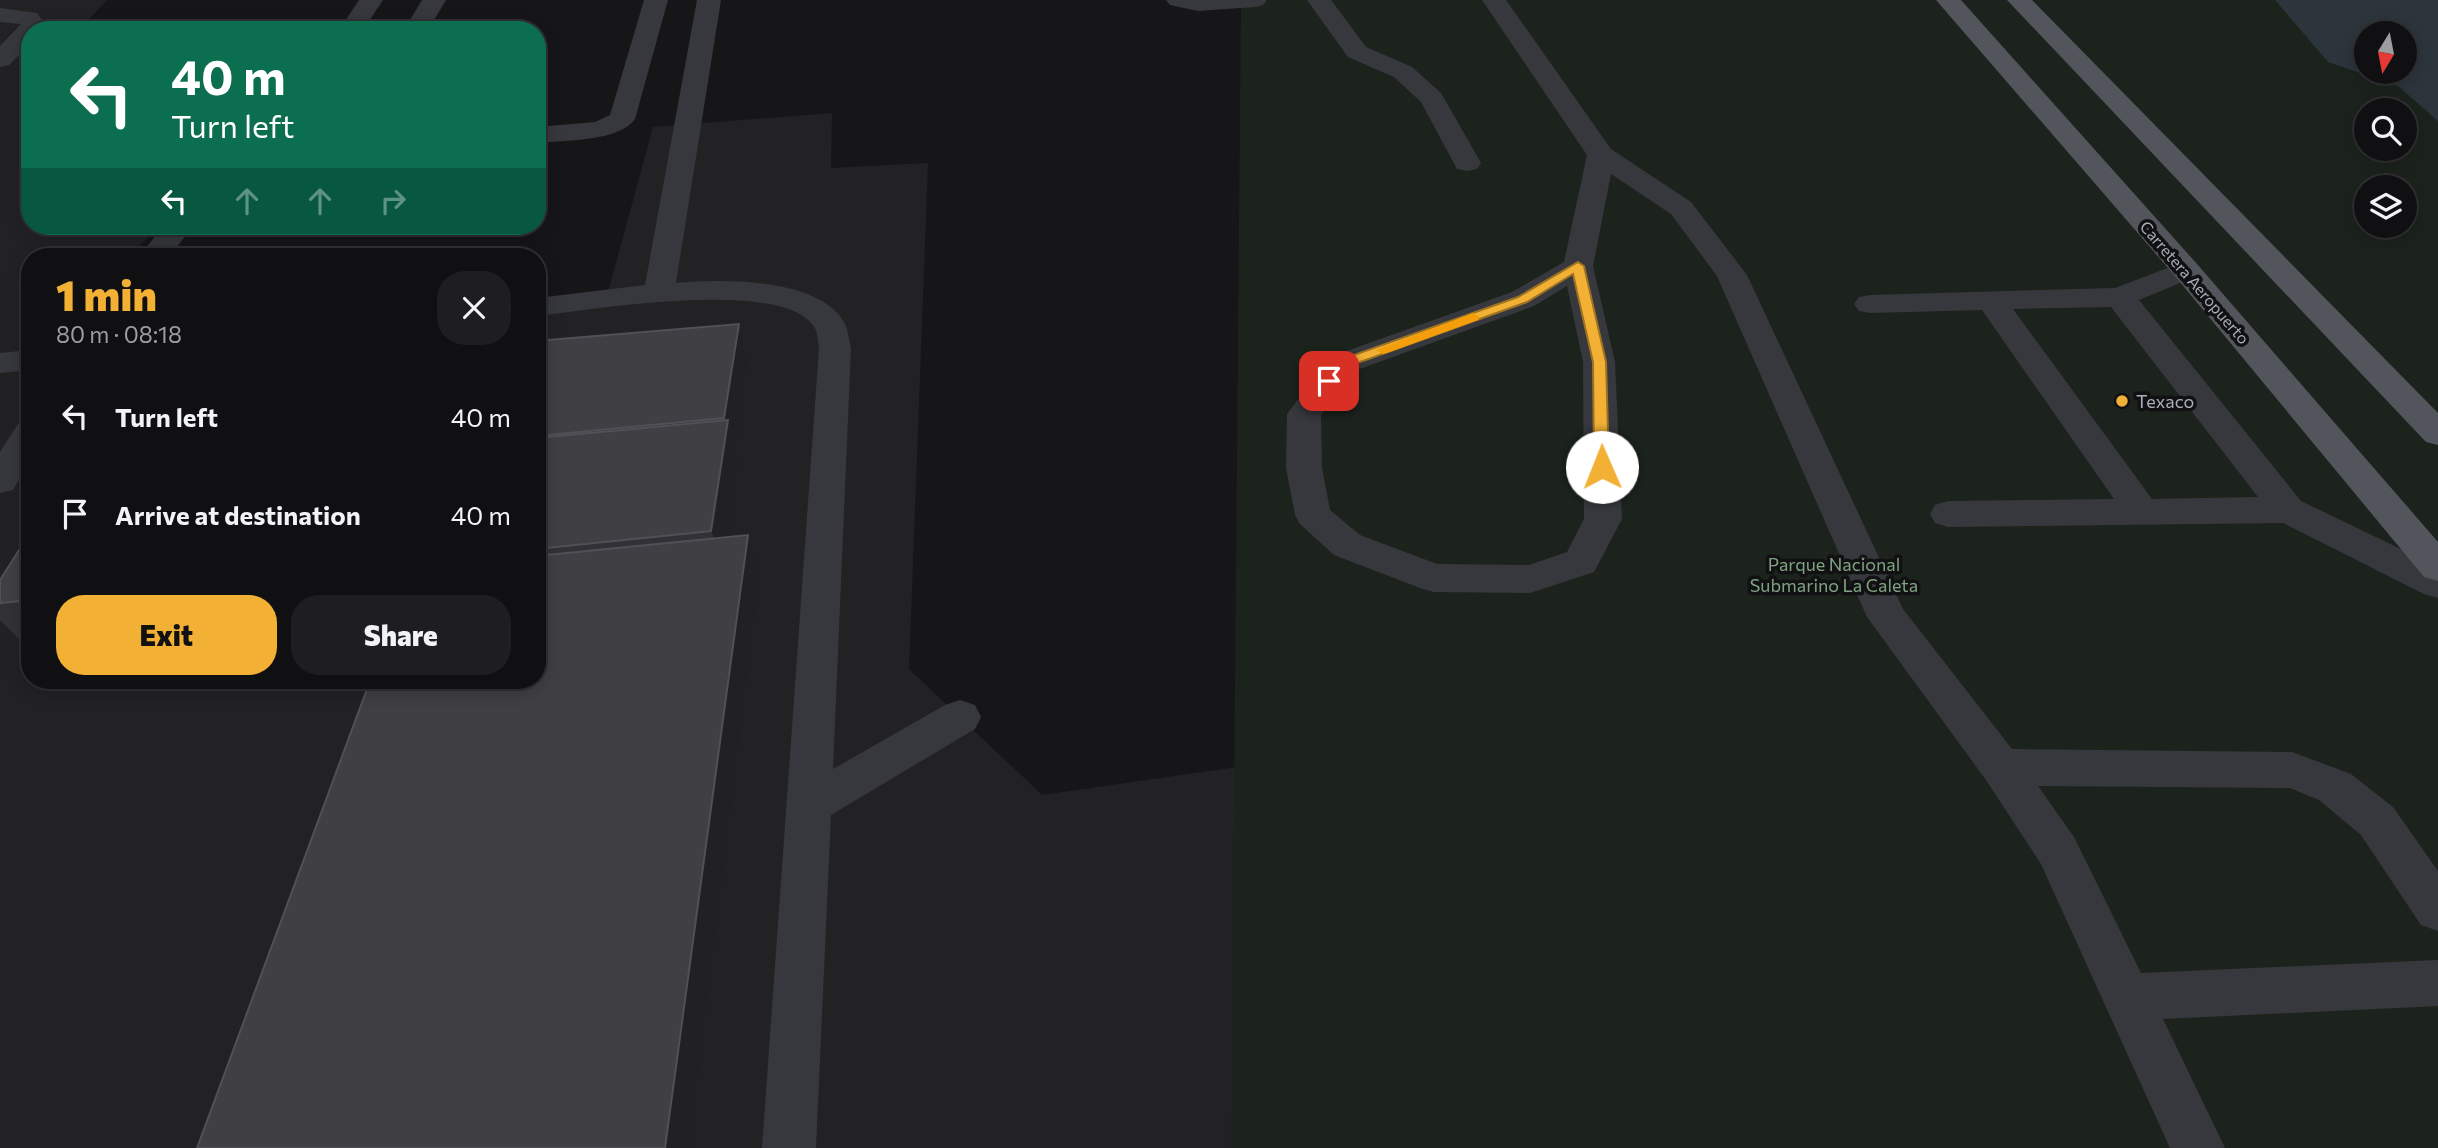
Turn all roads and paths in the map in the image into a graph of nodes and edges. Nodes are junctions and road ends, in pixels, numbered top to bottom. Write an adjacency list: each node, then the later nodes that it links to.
1 (371, 0): 13 (lane)
2 (434, 0): 14 (lane)
3 (656, 0): 17 (lane)
4 (709, 0): 22 (lane)
5 (1178, 0): 6 (lane)
6 (1255, 0)
7 (1319, 0): 19 (lane)
8 (1494, 0): 18 (lane)
9 (1948, 0): 21 (main road, Carretera Aeropuerto)
10 (2019, 0): 29 (main road)
11 (0, 15): 12 (lane)
12 (31, 21)
13 (357, 21)
14 (421, 21)
15 (21, 39): 16 (lane)
16 (0, 60)
17 (546, 134)
18 (1601, 155): 20 (lane); 38 (lane)
19 (1467, 163)
20 (1578, 266): 20 (lane)
21 (2186, 270): 23 (lane); 35 (main road, Carretera Aeropuerto)
22 (659, 294): 26 (lane); 39 (lane)
23 (2120, 297): 24 (lane); 32 (lane)
24 (1991, 301): 25 (lane); 33 (lane)
25 (1870, 304)
26 (546, 306)
27 (21, 361): 28 (lane)
28 (0, 363)
29 (2438, 435)
30 (21, 447): 31 (lane)
31 (0, 481)
32 (2288, 510): 33 (lane); 36 (lane)
33 (2142, 512): 34 (lane)
34 (1948, 514)
35 (2438, 567)
36 (2438, 584)
37 (960, 717): 39 (lane)
38 (2001, 766): 40 (lane); 42 (lane)
39 (808, 806): 43 (lane)
40 (2438, 910)
41 (2438, 983): 42 (lane)
42 (2127, 997): 44 (lane)
43 (789, 1148)
44 (2198, 1148)

